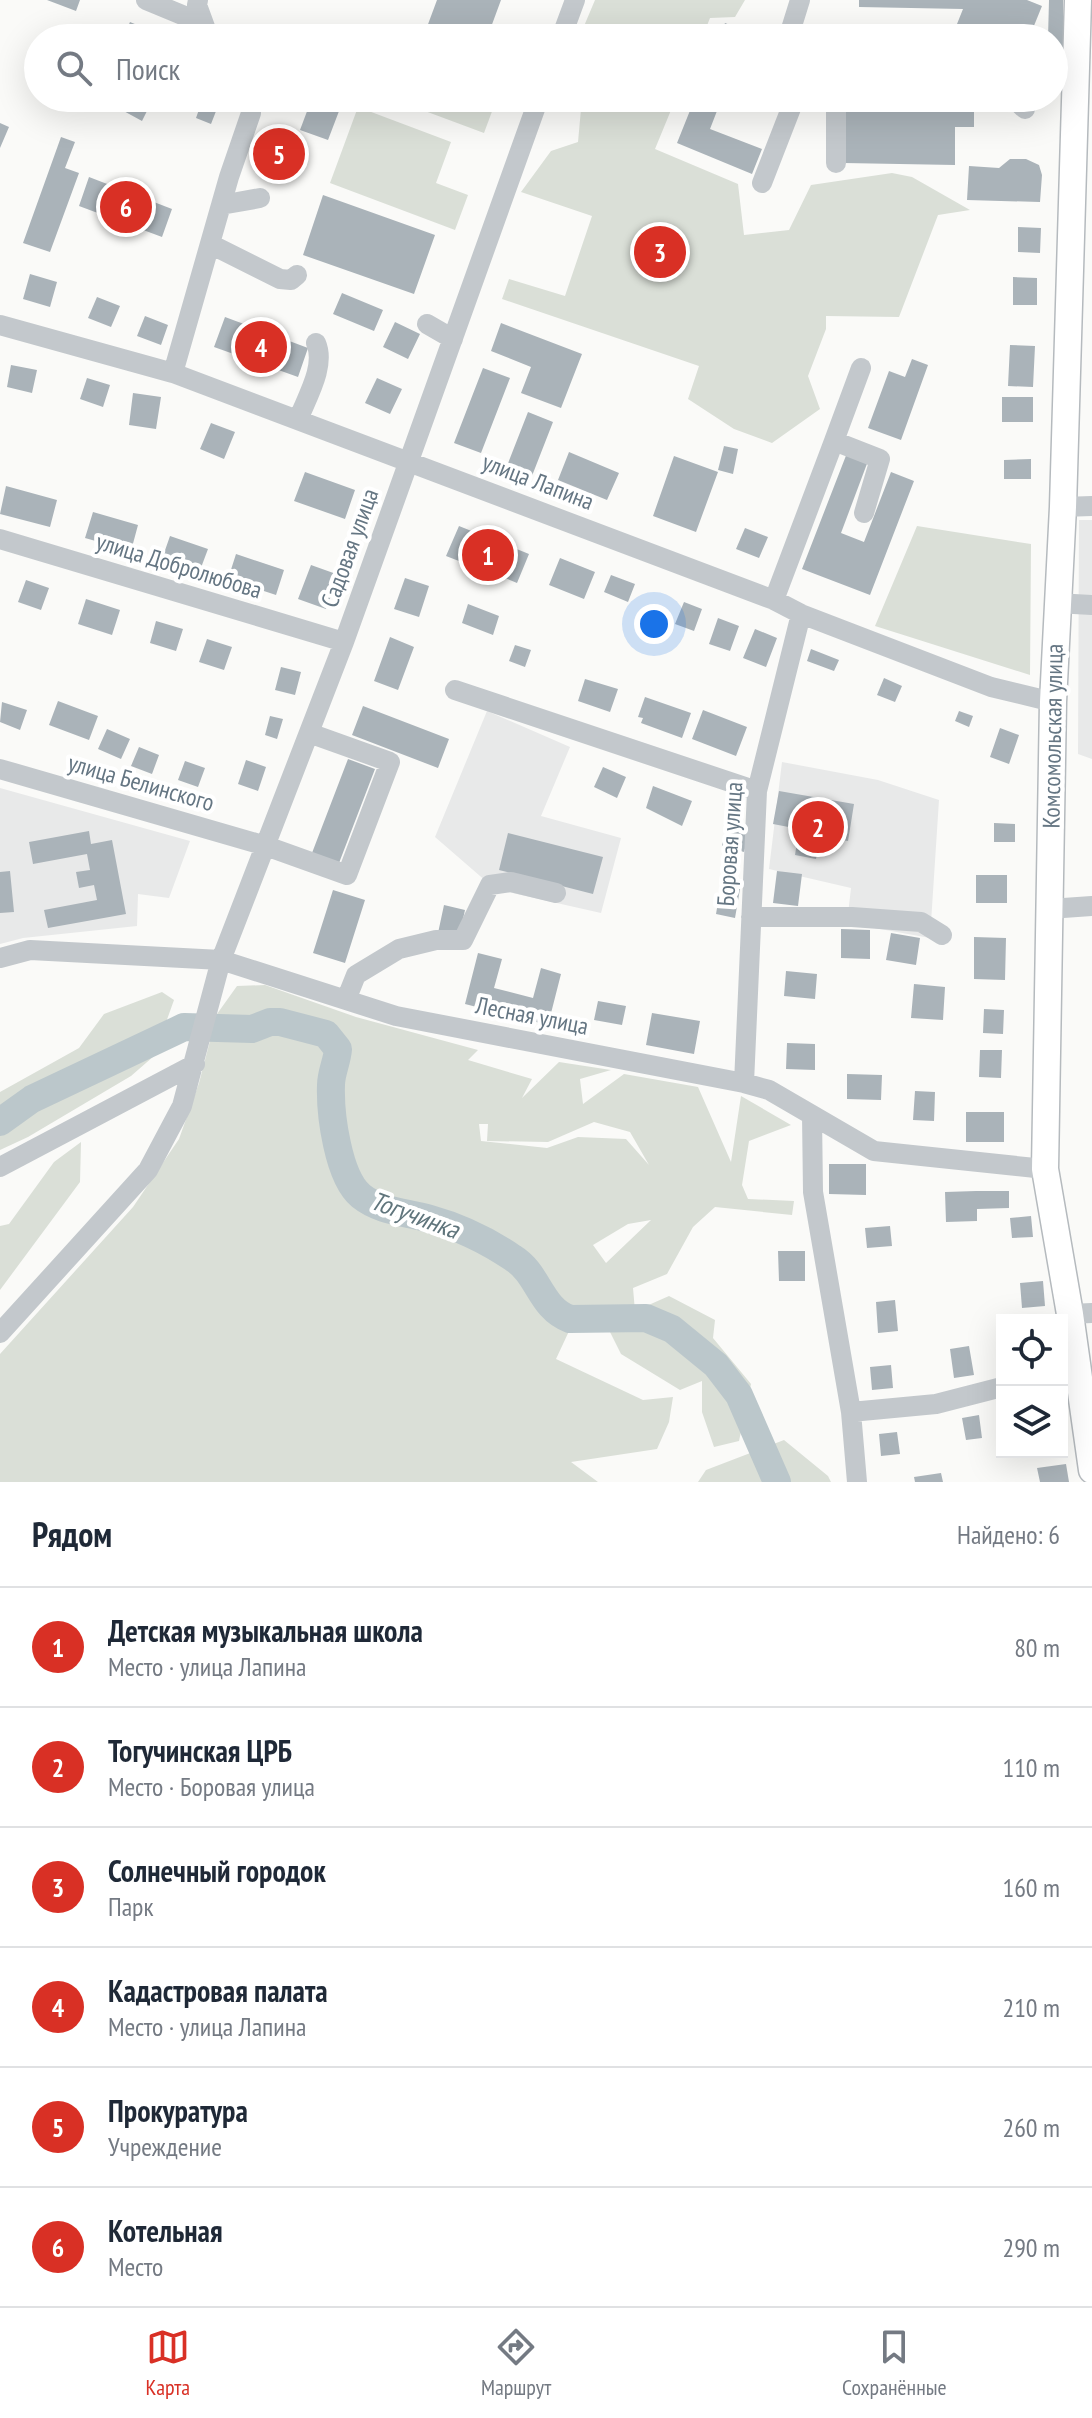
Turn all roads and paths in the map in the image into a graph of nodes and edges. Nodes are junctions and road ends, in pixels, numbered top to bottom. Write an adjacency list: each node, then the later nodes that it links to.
1 (146, 0): 6 (street)
2 (198, 0): 7 (street)
3 (575, 0): 8 (street)
4 (800, 0): 9 (street)
5 (1078, 0): 10 (main road, Комсомольская улица)
6 (192, 24)
7 (204, 24)
8 (566, 24)
9 (793, 24)
10 (1084, 39): 31 (main road, Комсомольская улица)
11 (251, 112): 18 (street)
12 (534, 112): 23 (street, Садовая улица)
13 (790, 112): 16 (street)
14 (836, 112): 15 (street)
15 (836, 163)
16 (762, 183)
17 (260, 198): 18 (street)
18 (221, 205): 19 (street)
19 (210, 244): 20 (street); 26 (street)
20 (297, 275)
21 (427, 324): 23 (street)
22 (0, 325): 26 (street, улица Лапина)
23 (453, 339): 29 (street, Садовая улица)
24 (316, 343): 27 (street)
25 (861, 368): 28 (street)
26 (173, 373): 27 (street, улица Лапина)
27 (298, 420): 29 (street, улица Лапина)
28 (834, 441): 32 (street); 34 (street)
29 (409, 462): 34 (street, улица Лапина); 38 (street, Садовая улица)
30 (1092, 506): 31 (street)
31 (1063, 507): 35 (main road, Комсомольская улица)
32 (864, 513)
33 (0, 539): 38 (street, улица Добролюбова)
34 (774, 600): 37 (street, улица Лапина)
35 (1056, 603): 36 (street); 40 (main road, Комсомольская улица)
36 (1092, 605)
37 (801, 614): 40 (street, улица Лапина); 43 (street, Боровая улица)
38 (344, 642): 41 (street, Садовая улица)
39 (455, 690): 43 (street)
40 (1053, 702): 47 (main road, Комсомольская улица)
41 (309, 733): 44 (street, Садовая улица); 44 (street, улица Белинского)
42 (0, 769): 44 (street, улица Белинского)
43 (757, 791): 48 (street, Боровая улица)
44 (266, 846): 51 (street, Садовая улица)
45 (556, 893): 52 (street)
46 (1092, 906): 47 (street)
47 (1049, 909): 57 (main road, Комсомольская улица)
48 (751, 917): 49 (street); 54 (street, Боровая улица)
49 (942, 935)
50 (0, 958): 51 (street, Лесная улица)
51 (221, 960): 52 (street, Лесная улица); 53 (street, Садовая улица)
52 (346, 1000): 54 (street, Лесная улица)
53 (195, 1064): 56 (street); 59 (street, Садовая улица)
54 (744, 1083): 55 (street, Лесная улица)
55 (812, 1115): 57 (street, Лесная улица); 62 (street)
56 (0, 1167)
57 (1045, 1169): 58 (main road, Комсомольская улица)
58 (1081, 1313): 60 (main road, Комсомольская улица)
59 (0, 1333)
60 (1069, 1369): 63 (main road, Комсомольская улица)
61 (996, 1389): 62 (street)
62 (851, 1412): 64 (street)
63 (1092, 1470)
64 (857, 1482)

